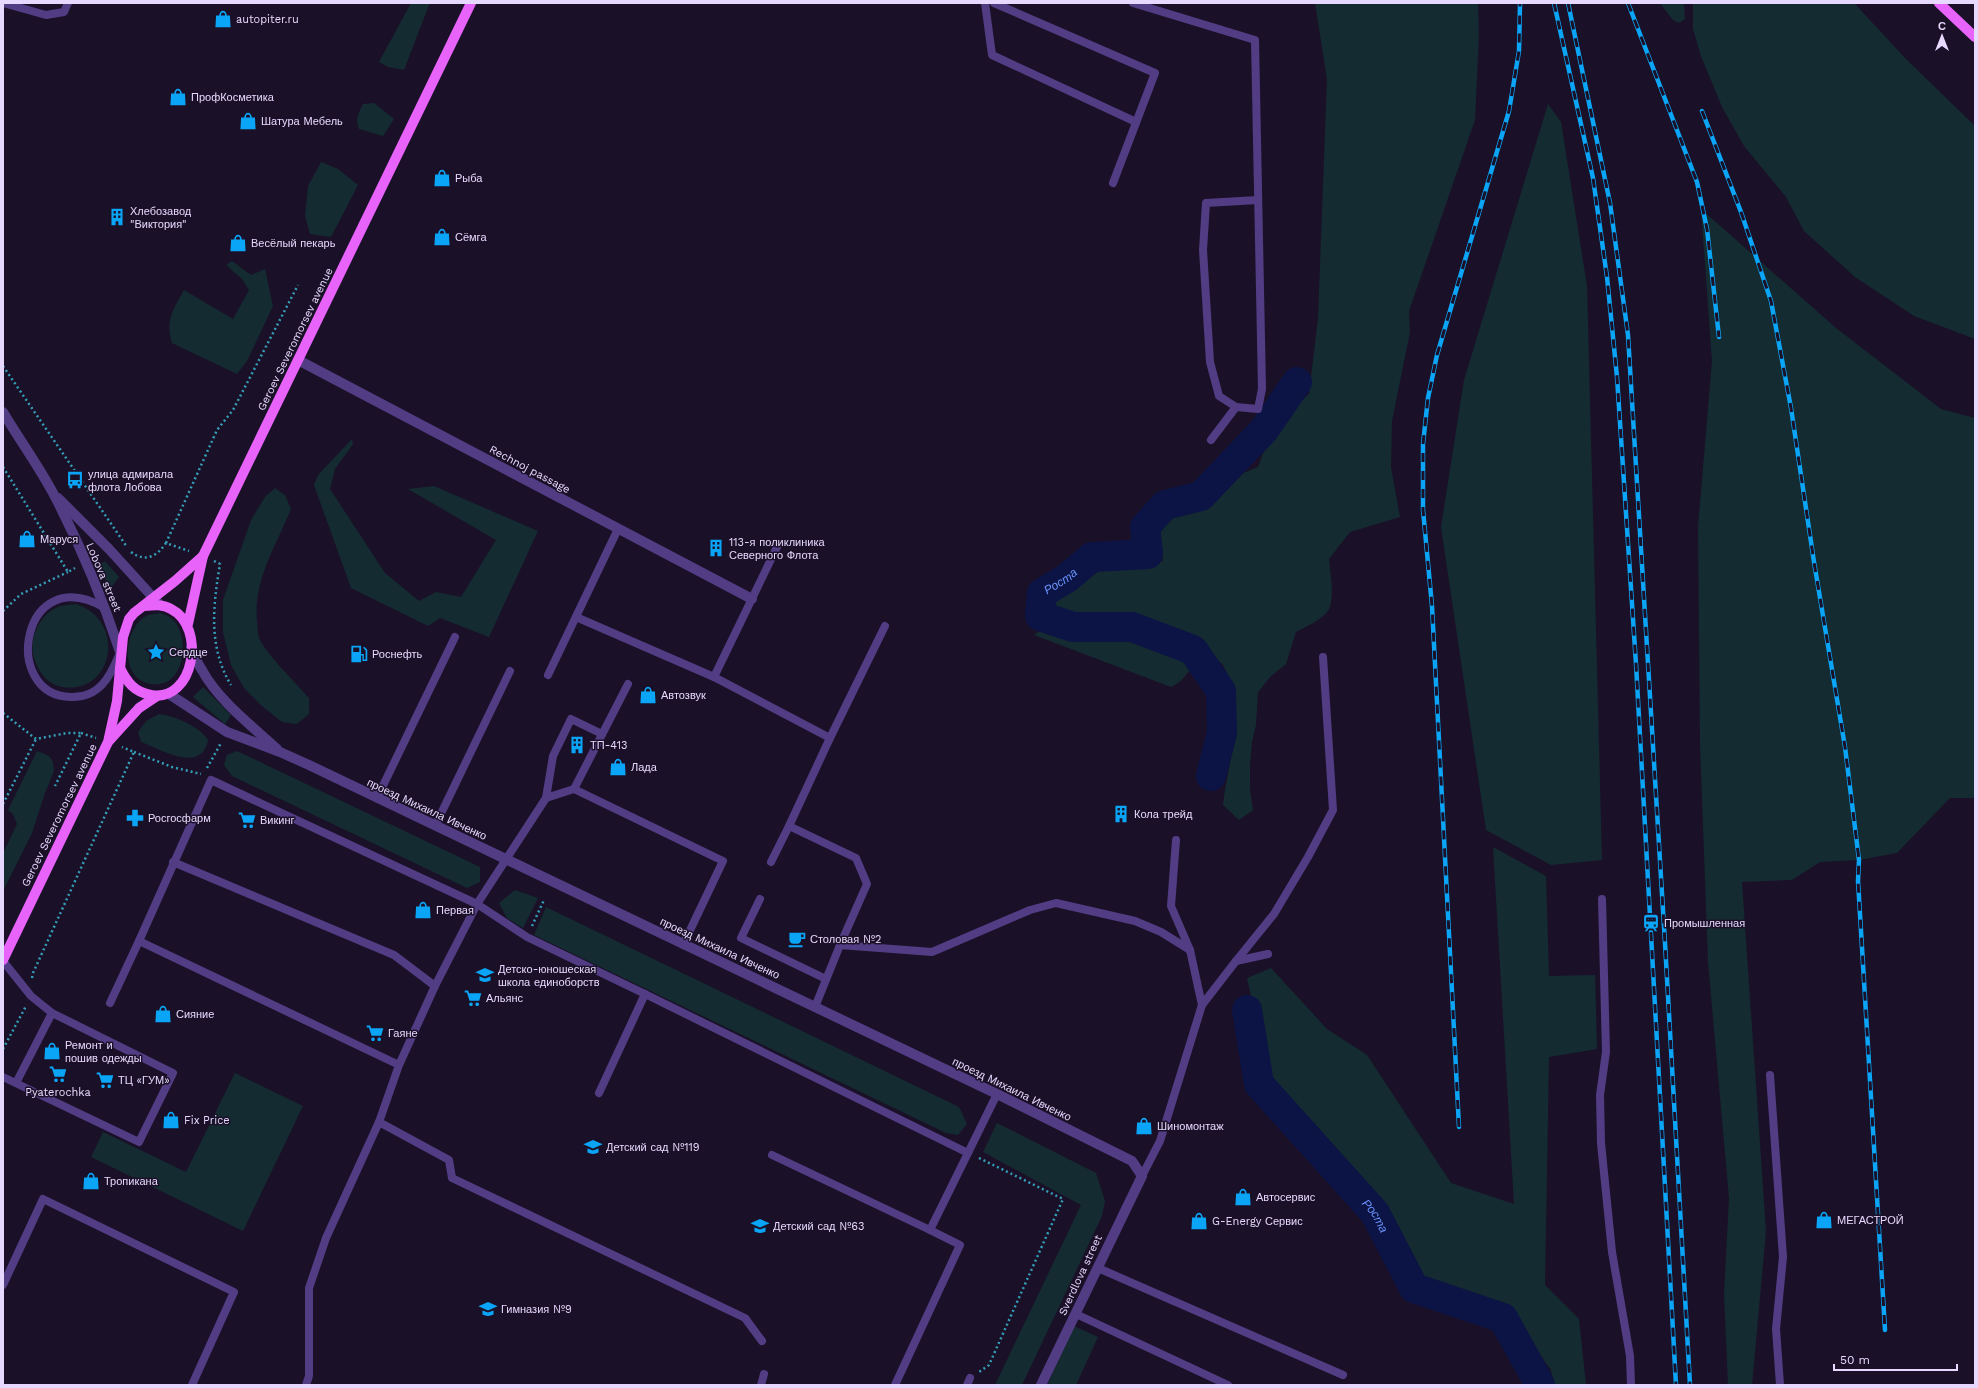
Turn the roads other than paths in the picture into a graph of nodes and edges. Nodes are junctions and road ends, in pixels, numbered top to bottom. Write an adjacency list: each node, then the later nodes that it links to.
1 (3, 3): 2 (lane)
2 (68, 3)
3 (471, 3): 12 (main road, Geroev Severomorsev avenue)
4 (985, 3): 9 (lane)
5 (994, 3): 9 (lane)
6 (1132, 3): 11 (lane)
7 (1939, 3): 8 (main road)
8 (1975, 37)
9 (1136, 122): 10 (lane)
10 (1113, 183)
11 (1258, 200): 13 (lane); 13 (lane)
12 (298, 360): 17 (street, Rechnoj passage); 19 (main road, Geroev Severomorsev avenue)
13 (1236, 407): 15 (lane)
14 (3, 412): 16 (street, Lobova street)
15 (1211, 440)
16 (52, 492): 21 (street, Lobova street); 22 (street, Lobova street)
17 (618, 529): 20 (street, Rechnoj passage); 23 (lane)
18 (777, 547): 20 (lane)
19 (203, 556): 21 (main road, Geroev Severomorsev avenue); 24 (main road, Geroev Severomorsev avenue)
20 (752, 598): 33 (lane)
21 (157, 602): 24 (main road); 28 (main road)
22 (105, 608): 28 (street, Lobova street); 28 (lane)
23 (576, 617): 32 (lane); 33 (lane)
24 (188, 624): 27 (main road, Geroev Severomorsev avenue)
25 (885, 626): 38 (lane)
26 (455, 637): 42 (lane)
27 (192, 647): 35 (main road, Geroev Severomorsev avenue); 40 (street)
28 (120, 652): 30 (main road)
29 (1323, 657): 59 (lane)
30 (120, 668): 36 (main road, Geroev Severomorsev avenue); 39 (main road)
31 (510, 671): 44 (lane)
32 (548, 675)
33 (714, 677): 38 (lane)
34 (628, 684): 37 (lane)
35 (169, 694): 36 (main road, Geroev Severomorsev avenue); 40 (street)
36 (157, 696): 39 (main road, Geroev Severomorsev avenue)
37 (602, 734): 41 (lane); 43 (lane)
38 (830, 738): 45 (lane)
39 (108, 742): 58 (main road, Geroev Severomorsev avenue)
40 (280, 752): 42 (street, проезд Михаила Ивченко)
41 (574, 789): 43 (lane); 54 (lane)
42 (377, 798): 44 (street, проезд Михаила Ивченко)
43 (546, 798): 47 (lane)
44 (435, 826): 47 (street, проезд Михаила Ивченко)
45 (789, 826): 49 (lane); 55 (lane)
46 (1176, 840): 56 (lane)
47 (505, 859): 52 (lane); 54 (street, проезд Михаила Ивченко)
48 (173, 862): 52 (lane); 53 (lane); 61 (lane)
49 (771, 862)
50 (1602, 898): 90 (lane)
51 (760, 899): 60 (lane)
52 (477, 904): 61 (lane); 62 (lane)
53 (139, 942): 63 (lane); 67 (lane)
54 (683, 944): 65 (street, проезд Михаила Ивченко)
55 (840, 945): 56 (lane); 60 (lane)
56 (1190, 950): 64 (lane)
57 (1268, 954): 59 (lane)
58 (3, 960): 66 (lane)
59 (1236, 961): 64 (lane)
60 (826, 979): 65 (lane)
61 (435, 986): 67 (lane)
62 (645, 994): 71 (lane); 74 (lane)
63 (110, 1003)
64 (1202, 1005): 76 (lane)
65 (815, 1007): 72 (street, проезд Михаила Ивченко)
66 (52, 1013): 70 (lane); 70 (lane)
67 (399, 1065): 73 (lane)
68 (1770, 1075): 91 (lane)
69 (3, 1077): 70 (lane)
70 (16, 1083)
71 (600, 1093)
72 (997, 1094): 74 (lane); 76 (street, проезд Михаила Ивченко)
73 (379, 1122): 81 (lane); 85 (lane)
74 (968, 1153): 77 (lane)
75 (772, 1155): 77 (lane)
76 (1142, 1176): 78 (street, Sverdlova street)
77 (930, 1230): 87 (lane)
78 (1098, 1268): 80 (street, Sverdlova street); 83 (lane)
79 (4, 1281): 84 (lane)
80 (1076, 1314): 88 (street, Sverdlova street); 89 (lane)
81 (762, 1341)
82 (764, 1374): 86 (lane)
83 (1343, 1374)
84 (192, 1385)
85 (306, 1385)
86 (761, 1385)
87 (895, 1385)
88 (1041, 1385)
89 (1228, 1385)
90 (1631, 1385)
91 (1780, 1385)

